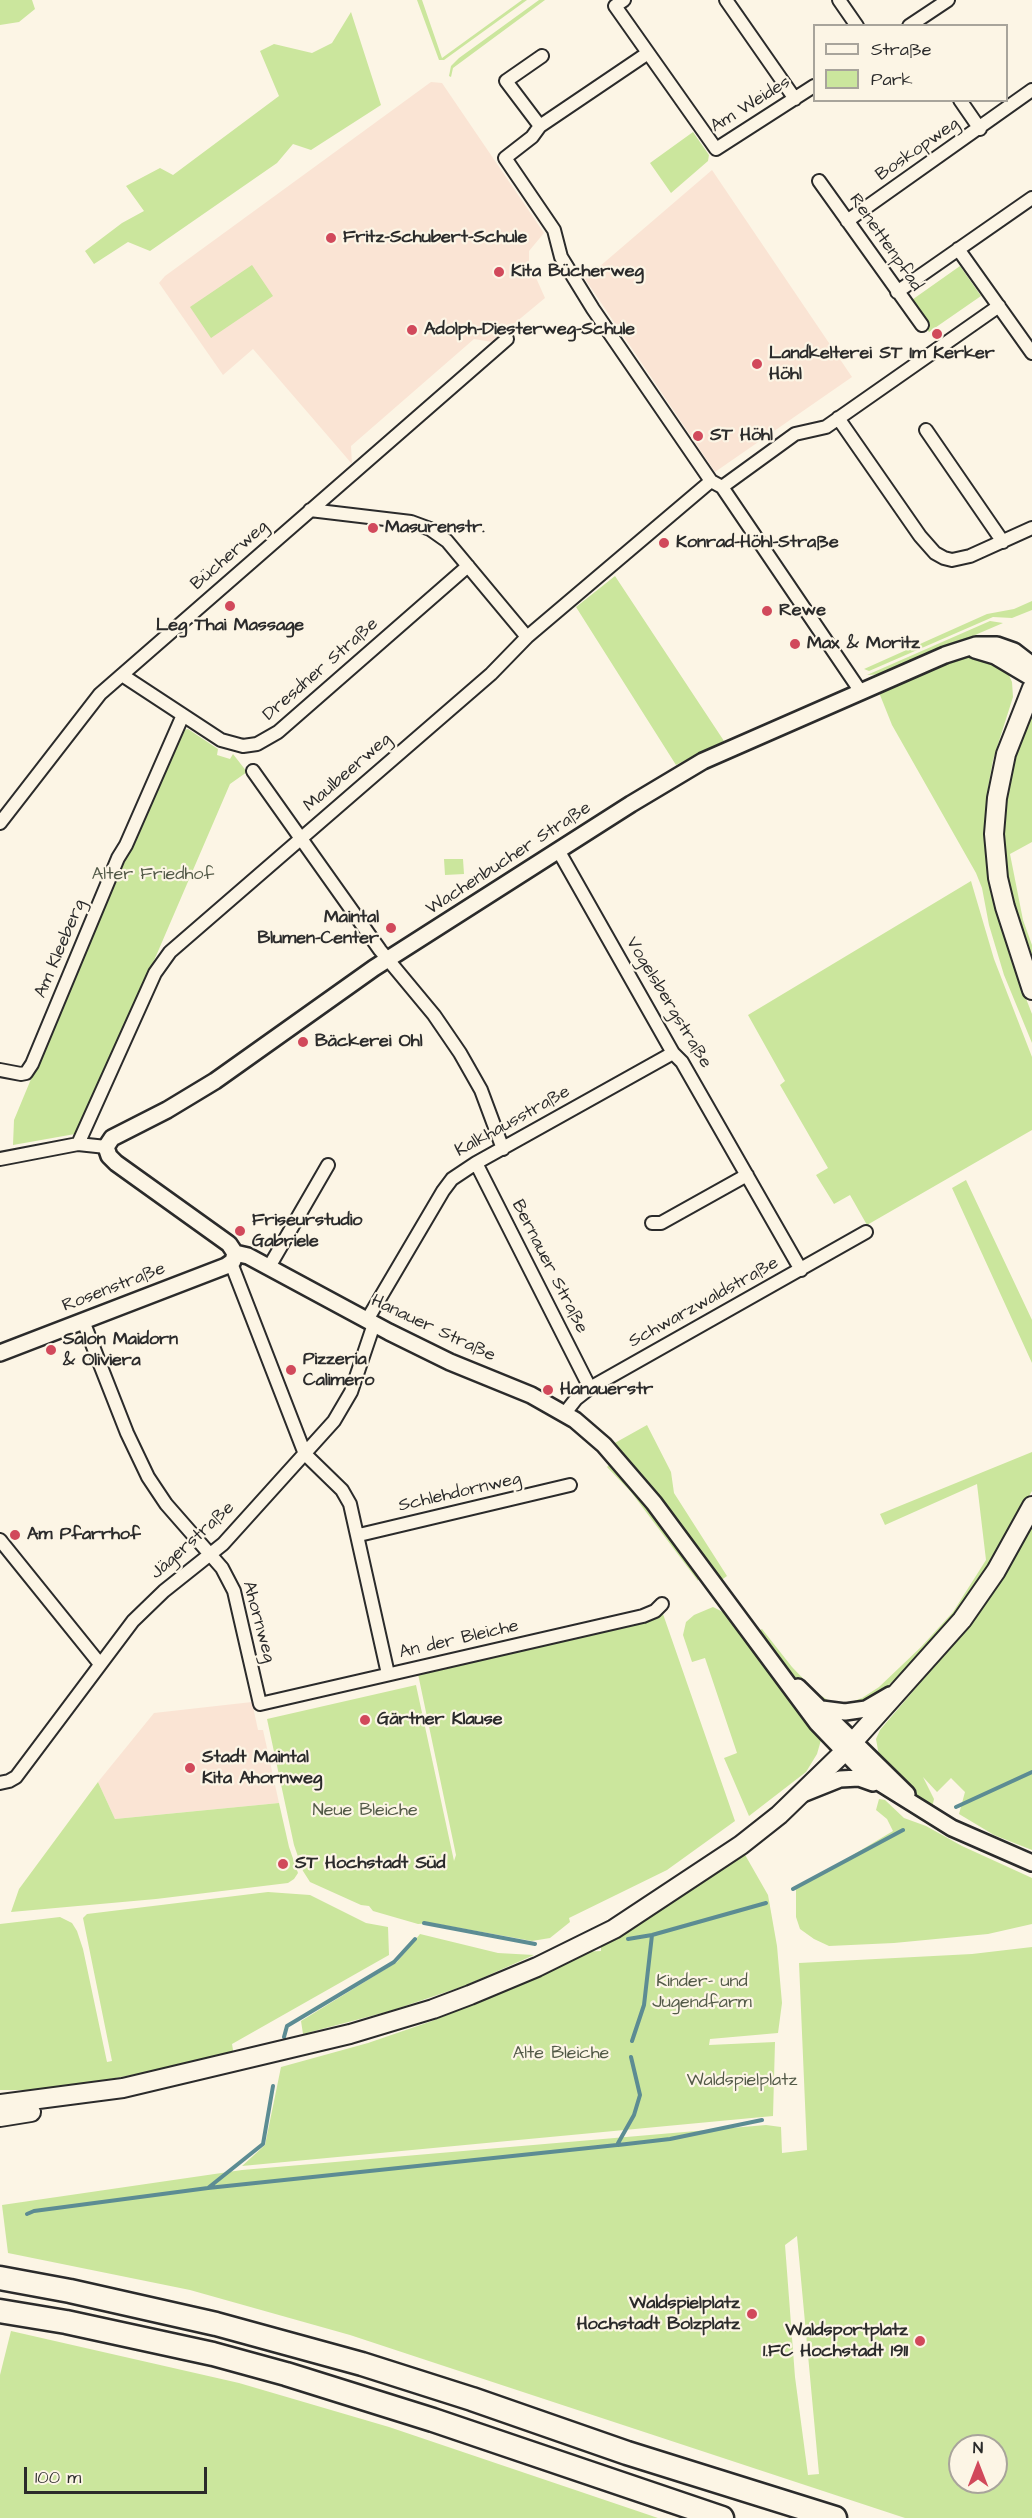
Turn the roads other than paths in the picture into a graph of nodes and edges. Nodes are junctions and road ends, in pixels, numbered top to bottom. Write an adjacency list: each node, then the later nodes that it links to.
1 (624, 0): 7 (street, Am Weides)
2 (726, 0): 11 (street)
3 (839, 0): 5 (street)
4 (948, 0): 6 (street)
5 (856, 24)
6 (912, 24)
7 (648, 52): 11 (street, Am Weides); 13 (street)
8 (542, 56): 13 (street)
9 (813, 87): 11 (street, Am Weides)
10 (1032, 90): 14 (street, Boskopweg)
11 (795, 99)
12 (961, 102): 14 (street, Boskopweg)
13 (540, 126): 26 (street)
14 (980, 129): 17 (street, Boskopweg)
15 (819, 181): 17 (street, Renettenpfad)
16 (1032, 198): 18 (street)
17 (847, 221): 19 (street, Renettenpfad)
18 (958, 249): 19 (street); 20 (street)
19 (897, 292): 21 (street, Renettenpfad)
20 (999, 306): 23 (street); 24 (street, Maulbeerweg)
21 (922, 325)
22 (507, 339): 27 (street, Bücherweg)
23 (1032, 353)
24 (838, 418): 26 (street, Maulbeerweg); 29 (street)
25 (926, 430): 29 (street)
26 (716, 484): 31 (street, Maulbeerweg); 39 (street)
27 (310, 510): 30 (street); 36 (street, Bücherweg)
28 (1032, 528): 29 (street)
29 (1003, 542)
30 (468, 566): 31 (street); 40 (street, Dresdner Straße)
31 (527, 637): 43 (street, Maulbeerweg)
32 (1032, 647): 33 (street, Wachenbucher Straße)
33 (1006, 648): 34 (street, Wachenbucher Straße); 35 (street)
34 (960, 650): 37 (street); 39 (street, Wachenbucher Straße)
35 (1032, 671)
36 (122, 675): 40 (street, Dresdner Straße); 42 (street, Bücherweg)
37 (1032, 678)
38 (1032, 688): 46 (main road)
39 (861, 692): 44 (street, Wachenbucher Straße)
40 (183, 715): 48 (street, Am Kleeberg)
41 (253, 771): 43 (street)
42 (0, 823)
43 (301, 837): 45 (street); 49 (street, Maulbeerweg)
44 (558, 850): 45 (street, Wachenbucher Straße); 47 (street, Vogelsbergstraße)
45 (389, 959): 50 (street, Wachenbucher Straße); 51 (street)
46 (1032, 990)
47 (673, 1053): 51 (street, Kalkhausstraße); 55 (street, Vogelsbergstraße)
48 (0, 1070)
49 (78, 1144): 50 (street); 52 (street)
50 (106, 1147): 58 (street, Hanauer Straße)
51 (503, 1149): 53 (street, Kalkhausstraße)
52 (0, 1159)
53 (476, 1163): 62 (street, Kalkhausstraße); 64 (street, Bernauer Straße)
54 (328, 1165): 59 (street)
55 (747, 1175): 56 (street); 60 (street, Vogelsbergstraße)
56 (652, 1222)
57 (866, 1232): 60 (street, Schwarzwaldstraße)
58 (233, 1258): 59 (street, Hanauer Straße); 61 (street, Rosenstraße); 66 (street)
59 (269, 1267): 62 (street, Hanauer Straße)
60 (801, 1270): 64 (street, Schwarzwaldstraße)
61 (83, 1321): 63 (street, Rosenstraße); 71 (street, Ahornweg)
62 (371, 1322): 65 (street, Hanauer Straße); 66 (street, Kalkhausstraße)
63 (0, 1353)
64 (590, 1388): 65 (street, Schwarzwaldstraße)
65 (565, 1413): 74 (street, Hanauer Straße)
66 (305, 1454): 69 (street); 71 (street, Jägerstraße)
67 (570, 1485): 69 (street, Schlehdornweg)
68 (1032, 1506): 76 (main road)
69 (359, 1535): 75 (street)
70 (0, 1540): 73 (street)
71 (210, 1554): 73 (street, Jägerstraße); 77 (street, Ahornweg)
72 (662, 1604): 75 (street, An der Bleiche)
73 (100, 1664): 80 (street, Jägerstraße)
74 (778, 1669): 78 (street, Hanauer Straße); 79 (street, Hanauer Straße)
75 (388, 1674): 77 (street, An der Bleiche)
76 (901, 1689): 78 (street); 79 (main road)
77 (260, 1704)
78 (822, 1709): 79 (street, Hanauer Straße)
79 (849, 1747): 81 (street); 82 (main road); 83 (street)
80 (0, 1783)
81 (886, 1788): 82 (street); 83 (street)
82 (800, 1796): 85 (main road)
83 (917, 1804): 84 (street)
84 (1032, 1863)
85 (123, 2088): 87 (main road); 89 (main road)
86 (0, 2096): 87 (street)
87 (24, 2101): 88 (main road)
88 (0, 2104)
89 (0, 2117)
90 (0, 2278): 93 (highway)
91 (0, 2311): 92 (highway)
92 (722, 2518)
93 (835, 2518)

